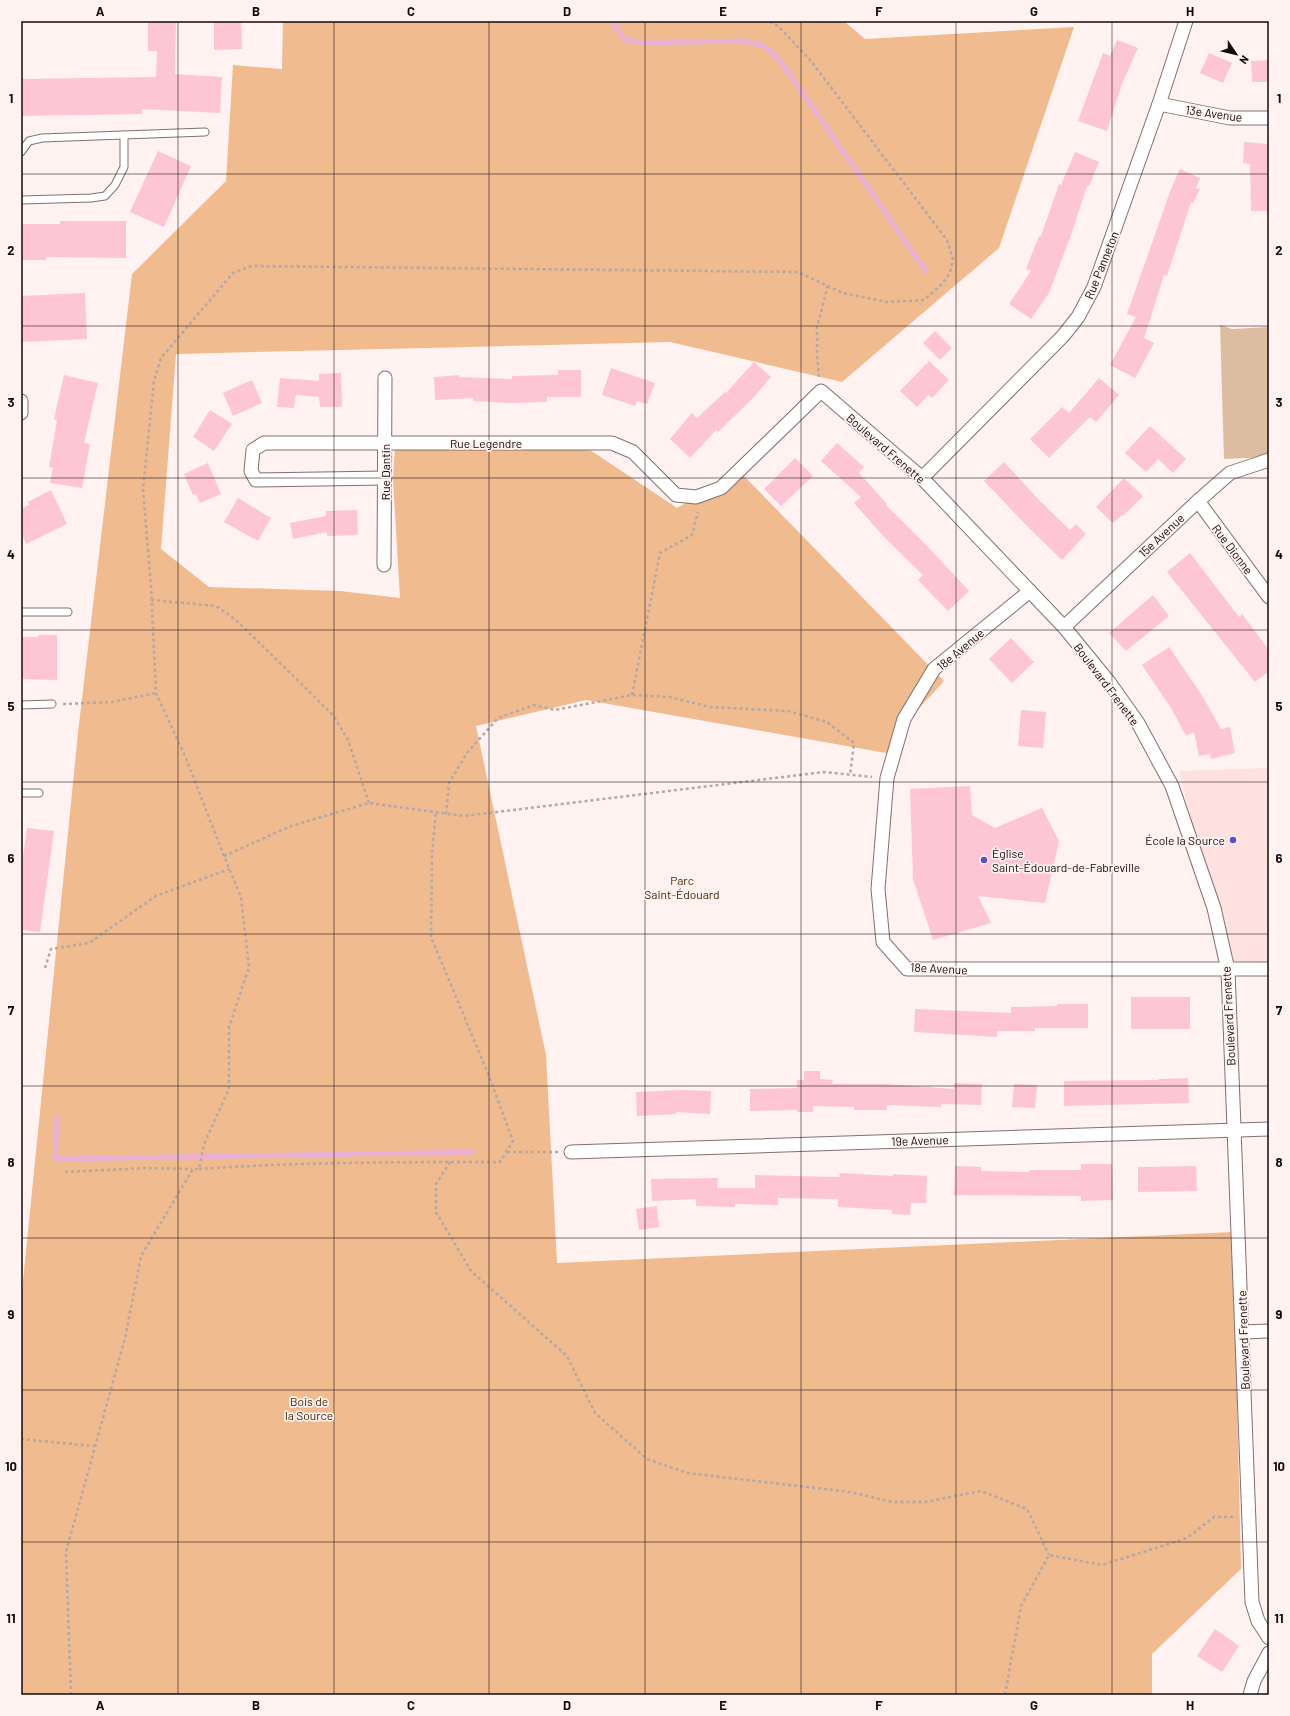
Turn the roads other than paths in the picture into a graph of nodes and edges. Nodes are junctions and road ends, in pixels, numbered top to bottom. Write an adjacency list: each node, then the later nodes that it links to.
1 (1186, 21): 2 (street, Rue Panneton)
2 (1159, 104): 3 (street, 13e Avenue); 14 (street, Rue Panneton)
3 (1269, 118)
4 (205, 132): 5 (lane)
5 (124, 135): 6 (lane); 7 (lane)
6 (21, 152)
7 (21, 200)
8 (385, 378): 11 (street, Rue Dantin)
9 (21, 401): 10 (street)
10 (21, 413)
11 (385, 443): 13 (street, Rue Dantin); 13 (street, Rue Legendre); 15 (street, Rue Legendre)
12 (1269, 460): 16 (street, 15e Avenue)
13 (385, 478): 17 (street, Rue Dantin)
14 (922, 478): 15 (street, Boulevard Frenette); 18 (street, Boulevard Frenette)
15 (696, 498)
16 (1198, 501): 19 (street, Rue Dionne); 22 (street, 15e Avenue)
17 (384, 566)
18 (1030, 591): 22 (street, Boulevard Frenette); 28 (street, 18e Avenue)
19 (1269, 597)
20 (21, 612): 21 (lane)
21 (68, 612)
22 (1064, 627): 28 (street, Boulevard Frenette)
23 (52, 704): 24 (lane)
24 (21, 705)
25 (39, 793): 26 (lane)
26 (21, 794)
27 (1269, 969): 28 (street, 18e Avenue)
28 (1228, 970): 30 (street, Boulevard Frenette)
29 (1269, 1129): 30 (street, 19e Avenue)
30 (1233, 1130): 31 (street, 19e Avenue); 33 (street, Boulevard Frenette)
31 (571, 1152)
32 (1269, 1331): 33 (street)
33 (1242, 1332): 34 (street, Boulevard Frenette)
34 (1269, 1638)
35 (1269, 1654): 36 (street)
36 (1250, 1695)

